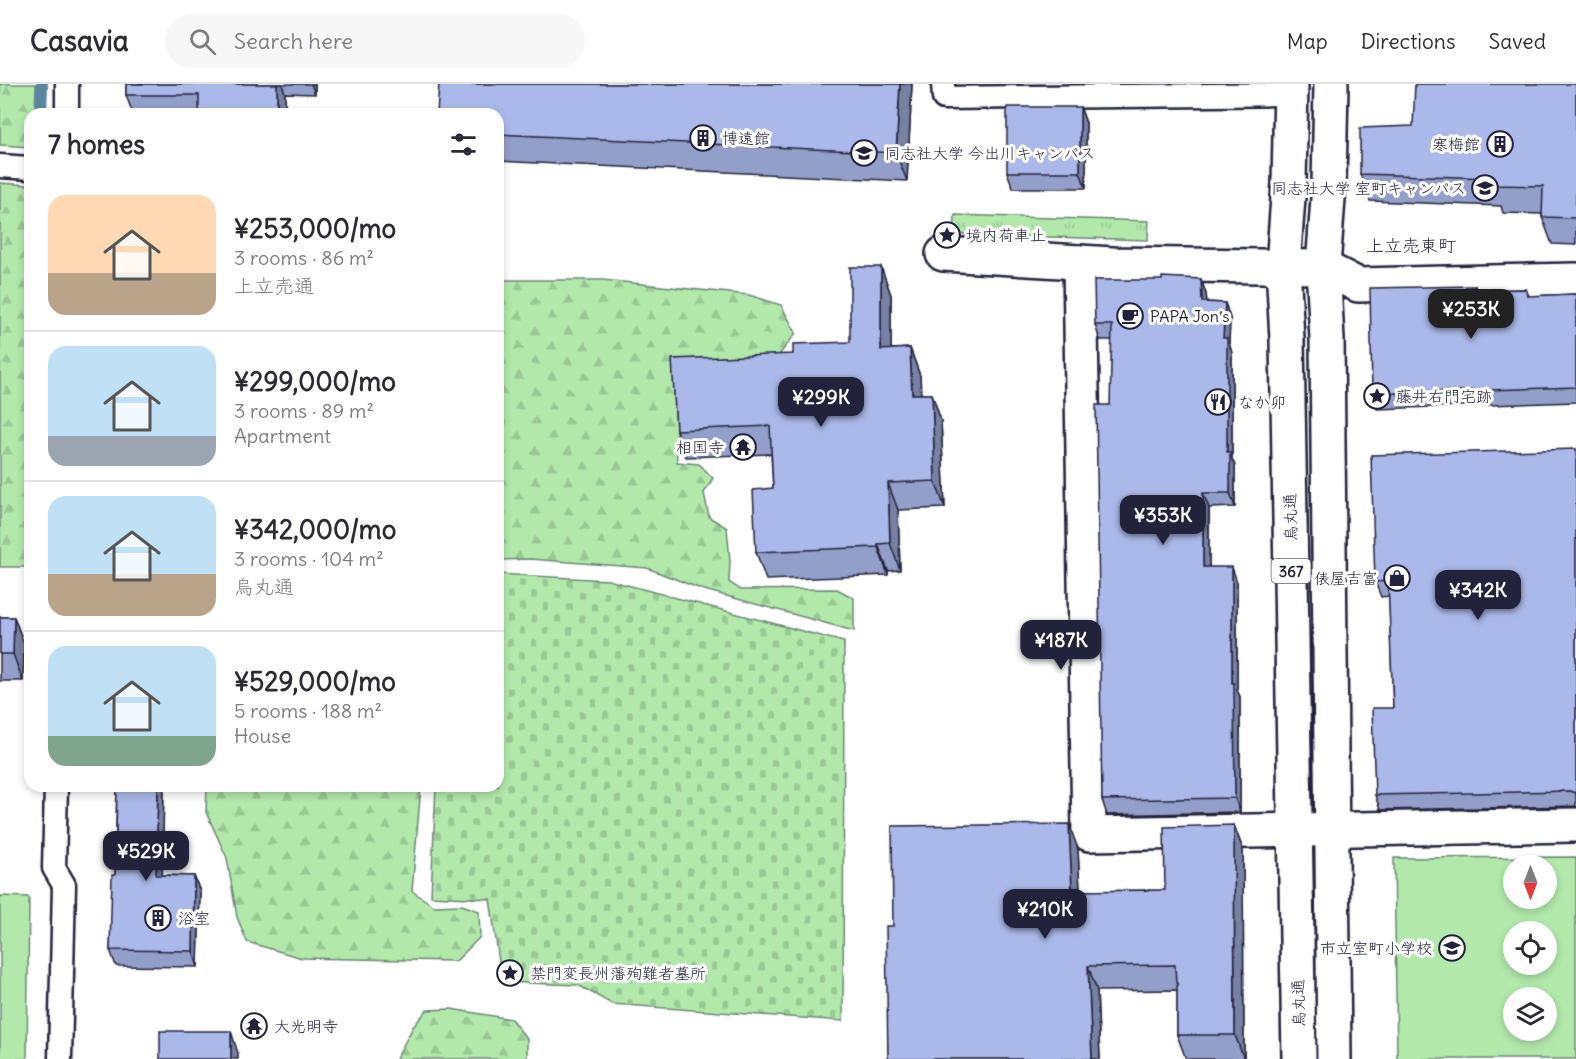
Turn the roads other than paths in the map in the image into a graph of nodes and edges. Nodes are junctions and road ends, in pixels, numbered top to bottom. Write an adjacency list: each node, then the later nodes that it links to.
1 (67, 84): 5 (lane)
2 (943, 84): 4 (lane)
3 (1331, 84): 11 (main road, 367)
4 (1291, 89): 10 (main road, 烏丸通 / 367)
5 (67, 108)
6 (0, 166): 7 (lane)
7 (24, 168)
8 (943, 254): 9 (main road)
9 (1080, 262): 10 (main road); 15 (main road)
10 (1283, 266): 11 (main road); 15 (main road, 烏丸通 / 367)
11 (1323, 267): 12 (main road); 16 (main road, 367)
12 (1576, 280)
13 (56, 792): 17 (lane)
14 (1576, 825): 16 (main road)
15 (1295, 830): 16 (main road); 18 (main road, 烏丸通 / 367)
16 (1333, 830): 19 (main road, 367)
17 (60, 1059)
18 (1299, 1059)
19 (1334, 1059)

